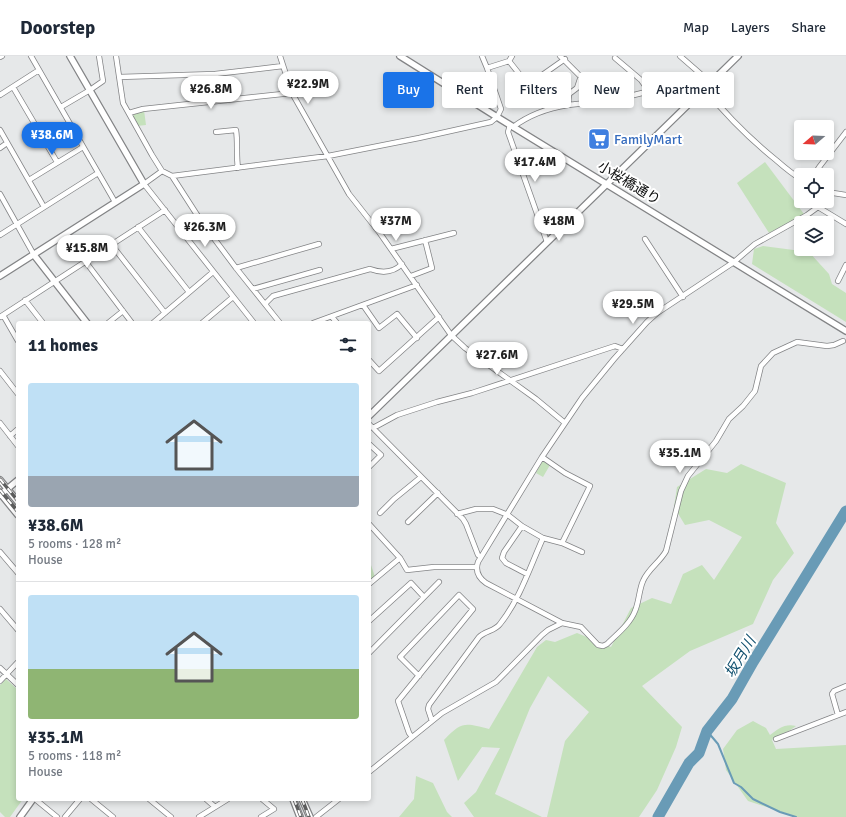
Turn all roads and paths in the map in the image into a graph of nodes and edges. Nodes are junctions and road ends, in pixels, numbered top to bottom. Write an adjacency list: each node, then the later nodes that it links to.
1 (31, 56): 17 (street)
2 (70, 56): 26 (street)
3 (99, 56): 26 (street)
4 (116, 56): 23 (street)
5 (280, 56): 15 (street)
6 (400, 56): 36 (street, 小桜橋通り)
7 (482, 56): 16 (street)
8 (512, 56): 14 (street)
9 (560, 56): 13 (street)
10 (680, 56): 19 (street)
11 (738, 56): 20 (street)
12 (615, 58): 18 (street)
13 (565, 60): 14 (street); 21 (street)
14 (509, 61): 16 (street)
15 (283, 66): 23 (street); 28 (street)
16 (487, 68): 36 (street)
17 (39, 70): 25 (street); 31 (street)
18 (632, 72)
19 (698, 72)
20 (721, 72)
21 (579, 74)
22 (634, 74): 30 (street)
23 (119, 77): 35 (street)
24 (579, 82): 27 (street)
25 (13, 87): 29 (street); 45 (street)
26 (90, 90): 31 (street); 53 (street)
27 (571, 92)
28 (292, 93): 35 (street); 44 (street)
29 (0, 95)
30 (634, 95)
31 (61, 107): 42 (street)
32 (551, 108): 37 (street)
33 (685, 108): 54 (street)
34 (720, 108): 50 (street)
35 (129, 113): 48 (street)
36 (497, 117): 37 (street, 小桜橋通り); 44 (street)
37 (511, 126): 54 (street, 小桜橋通り); 70 (street)
38 (0, 130): 41 (street)
39 (216, 132): 46 (street)
40 (846, 132): 47 (street)
41 (8, 143): 43 (street); 52 (street)
42 (83, 147): 45 (street); 49 (street)
43 (0, 148)
44 (328, 156): 46 (street); 73 (street)
45 (57, 162): 52 (street)
46 (238, 168): 51 (street)
47 (819, 168)
48 (162, 171): 51 (street); 53 (street)
49 (98, 174): 58 (street); 59 (street)
50 (794, 174)
51 (172, 176): 79 (street)
52 (29, 180): 59 (street)
53 (144, 184): 58 (street); 62 (street)
54 (607, 184): 70 (street); 76 (street, 小桜橋通り)
55 (834, 194): 56 (street)
56 (846, 195)
57 (0, 196): 63 (street)
58 (115, 202): 74 (street)
59 (44, 207): 63 (street)
60 (816, 208): 76 (street)
61 (820, 208): 64 (street)
62 (165, 210): 65 (street); 81 (street)
63 (17, 224): 67 (street); 74 (street)
64 (846, 224)
65 (138, 227): 71 (street); 88 (street)
66 (454, 233): 69 (street)
67 (0, 235)
68 (645, 239): 90 (street)
69 (425, 240): 73 (street); 83 (street)
70 (547, 242): 110 (street)
71 (111, 244): 75 (street); 95 (street)
72 (319, 244): 79 (street)
73 (391, 249): 77 (street)
74 (34, 255): 82 (street); 84 (street)
75 (85, 261): 84 (street); 94 (street)
76 (734, 262): 90 (street); 109 (street, 小桜橋通り)
77 (402, 264): 83 (street); 92 (street)
78 (846, 265): 85 (street)
79 (236, 268): 87 (street)
80 (320, 270): 87 (street)
81 (213, 272): 88 (street); 89 (street)
82 (0, 276)
83 (411, 276): 86 (street)
84 (54, 281): 91 (street); 100 (street)
85 (838, 281)
86 (417, 285): 93 (street); 98 (street)
87 (253, 289): 92 (street)
88 (190, 292): 95 (street)
89 (233, 296): 104 (street); 105 (street)
90 (683, 296): 114 (street)
91 (25, 300): 96 (street); 99 (street)
92 (265, 304): 106 (street)
93 (363, 305): 97 (street); 112 (street)
94 (123, 311): 101 (street); 102 (street)
95 (165, 313): 103 (street)
96 (1, 316): 111 (street)
97 (332, 316): 107 (street); 108 (street)
98 (439, 317): 110 (street); 112 (street)
99 (41, 321)
100 (85, 321)
101 (110, 321)
102 (130, 321)
103 (155, 321)
104 (204, 321)
105 (252, 321)
106 (278, 321)
107 (318, 321)
108 (336, 321)
109 (846, 331)
110 (451, 335): 117 (street); 119 (street)
111 (16, 338)
112 (417, 338): 115 (street)
113 (843, 340): 158 (street)
114 (623, 349): 117 (street); 121 (street)
115 (371, 362)
116 (0, 372): 118 (street)
117 (509, 381): 121 (street); 122 (street)
118 (16, 392)
119 (371, 414)
120 (0, 423): 124 (street)
121 (565, 423): 127 (street)
122 (373, 428): 129 (street)
123 (16, 431): 124 (street)
124 (10, 436): 125 (street)
125 (16, 444)
126 (371, 446): 128 (street)
127 (542, 457): 139 (street); 144 (street)
128 (371, 465)
129 (421, 477): 133 (street); 137 (street)
130 (0, 480): 132 (street)
131 (16, 482): 132 (street)
132 (7, 489): 134 (street); 135 (street)
133 (438, 493): 138 (street); 140 (street)
134 (0, 494): 136 (street)
135 (16, 500)
136 (16, 513)
137 (380, 513)
138 (458, 514): 139 (street); 147 (street)
139 (508, 515): 142 (street); 147 (street)
140 (408, 522)
141 (371, 526): 148 (street)
142 (522, 526): 143 (street); 151 (street)
143 (543, 538): 144 (street); 151 (street)
144 (562, 543): 146 (street)
145 (0, 552): 150 (street)
146 (582, 552)
147 (480, 557): 149 (street)
148 (400, 558): 149 (street); 152 (street)
149 (476, 567): 155 (street)
150 (16, 571)
151 (527, 574): 155 (street)
152 (371, 582)
153 (439, 582): 154 (street)
154 (424, 596): 157 (street); 160 (street)
155 (516, 598): 158 (street); 170 (street)
156 (0, 610): 159 (street)
157 (371, 620)
158 (562, 622): 170 (street)
159 (16, 628)
160 (371, 652)
161 (16, 664): 163 (street)
162 (0, 668): 163 (street)
163 (6, 674): 165 (street); 166 (street)
164 (419, 676): 164 (street); 171 (street)
165 (0, 681)
166 (16, 684)
167 (846, 686): 169 (street)
168 (846, 712): 169 (street)
169 (838, 715): 172 (street)
170 (432, 721): 171 (street)
171 (412, 737): 173 (street)
172 (776, 739)
173 (371, 770)
174 (32, 801): 186 (street)
175 (37, 801): 187 (street)
176 (78, 801): 188 (street)
177 (93, 801): 189 (street)
178 (151, 801): 190 (street)
179 (208, 801): 185 (street)
180 (225, 801): 185 (street)
181 (264, 801): 192 (street)
182 (294, 801): 193 (street)
183 (303, 801): 194 (street)
184 (336, 801): 195 (street)
185 (215, 807): 191 (street)
186 (20, 817)
187 (57, 817)
188 (65, 817)
189 (113, 817)
190 (171, 817)
191 (199, 817)
192 (262, 817)
193 (300, 817)
194 (310, 817)
195 (316, 817)

